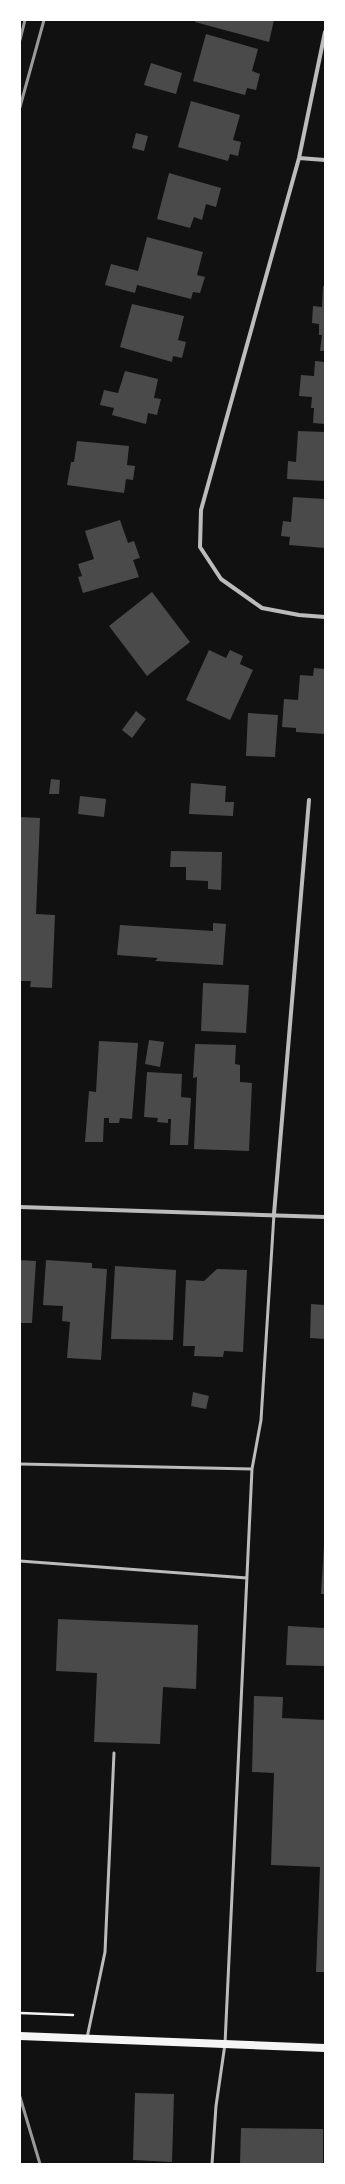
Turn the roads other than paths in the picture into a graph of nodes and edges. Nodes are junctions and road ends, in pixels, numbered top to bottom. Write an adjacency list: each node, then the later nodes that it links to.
1 (325, 32): 2 (street)
2 (299, 158): 3 (street); 4 (street)
3 (325, 160)
4 (325, 617)
5 (309, 800): 7 (street)
6 (20, 1207): 7 (street)
7 (274, 1214): 8 (street); 10 (lane)
8 (325, 1217)
9 (20, 1464): 10 (lane)
10 (252, 1469): 12 (lane)
11 (20, 1561): 12 (lane)
12 (247, 1578): 16 (lane)
13 (114, 1753): 15 (lane)
14 (20, 2036): 15 (main road)
15 (87, 2038): 16 (main road)
16 (224, 2044): 17 (main road); 18 (lane)
17 (325, 2048)
18 (212, 2164)

